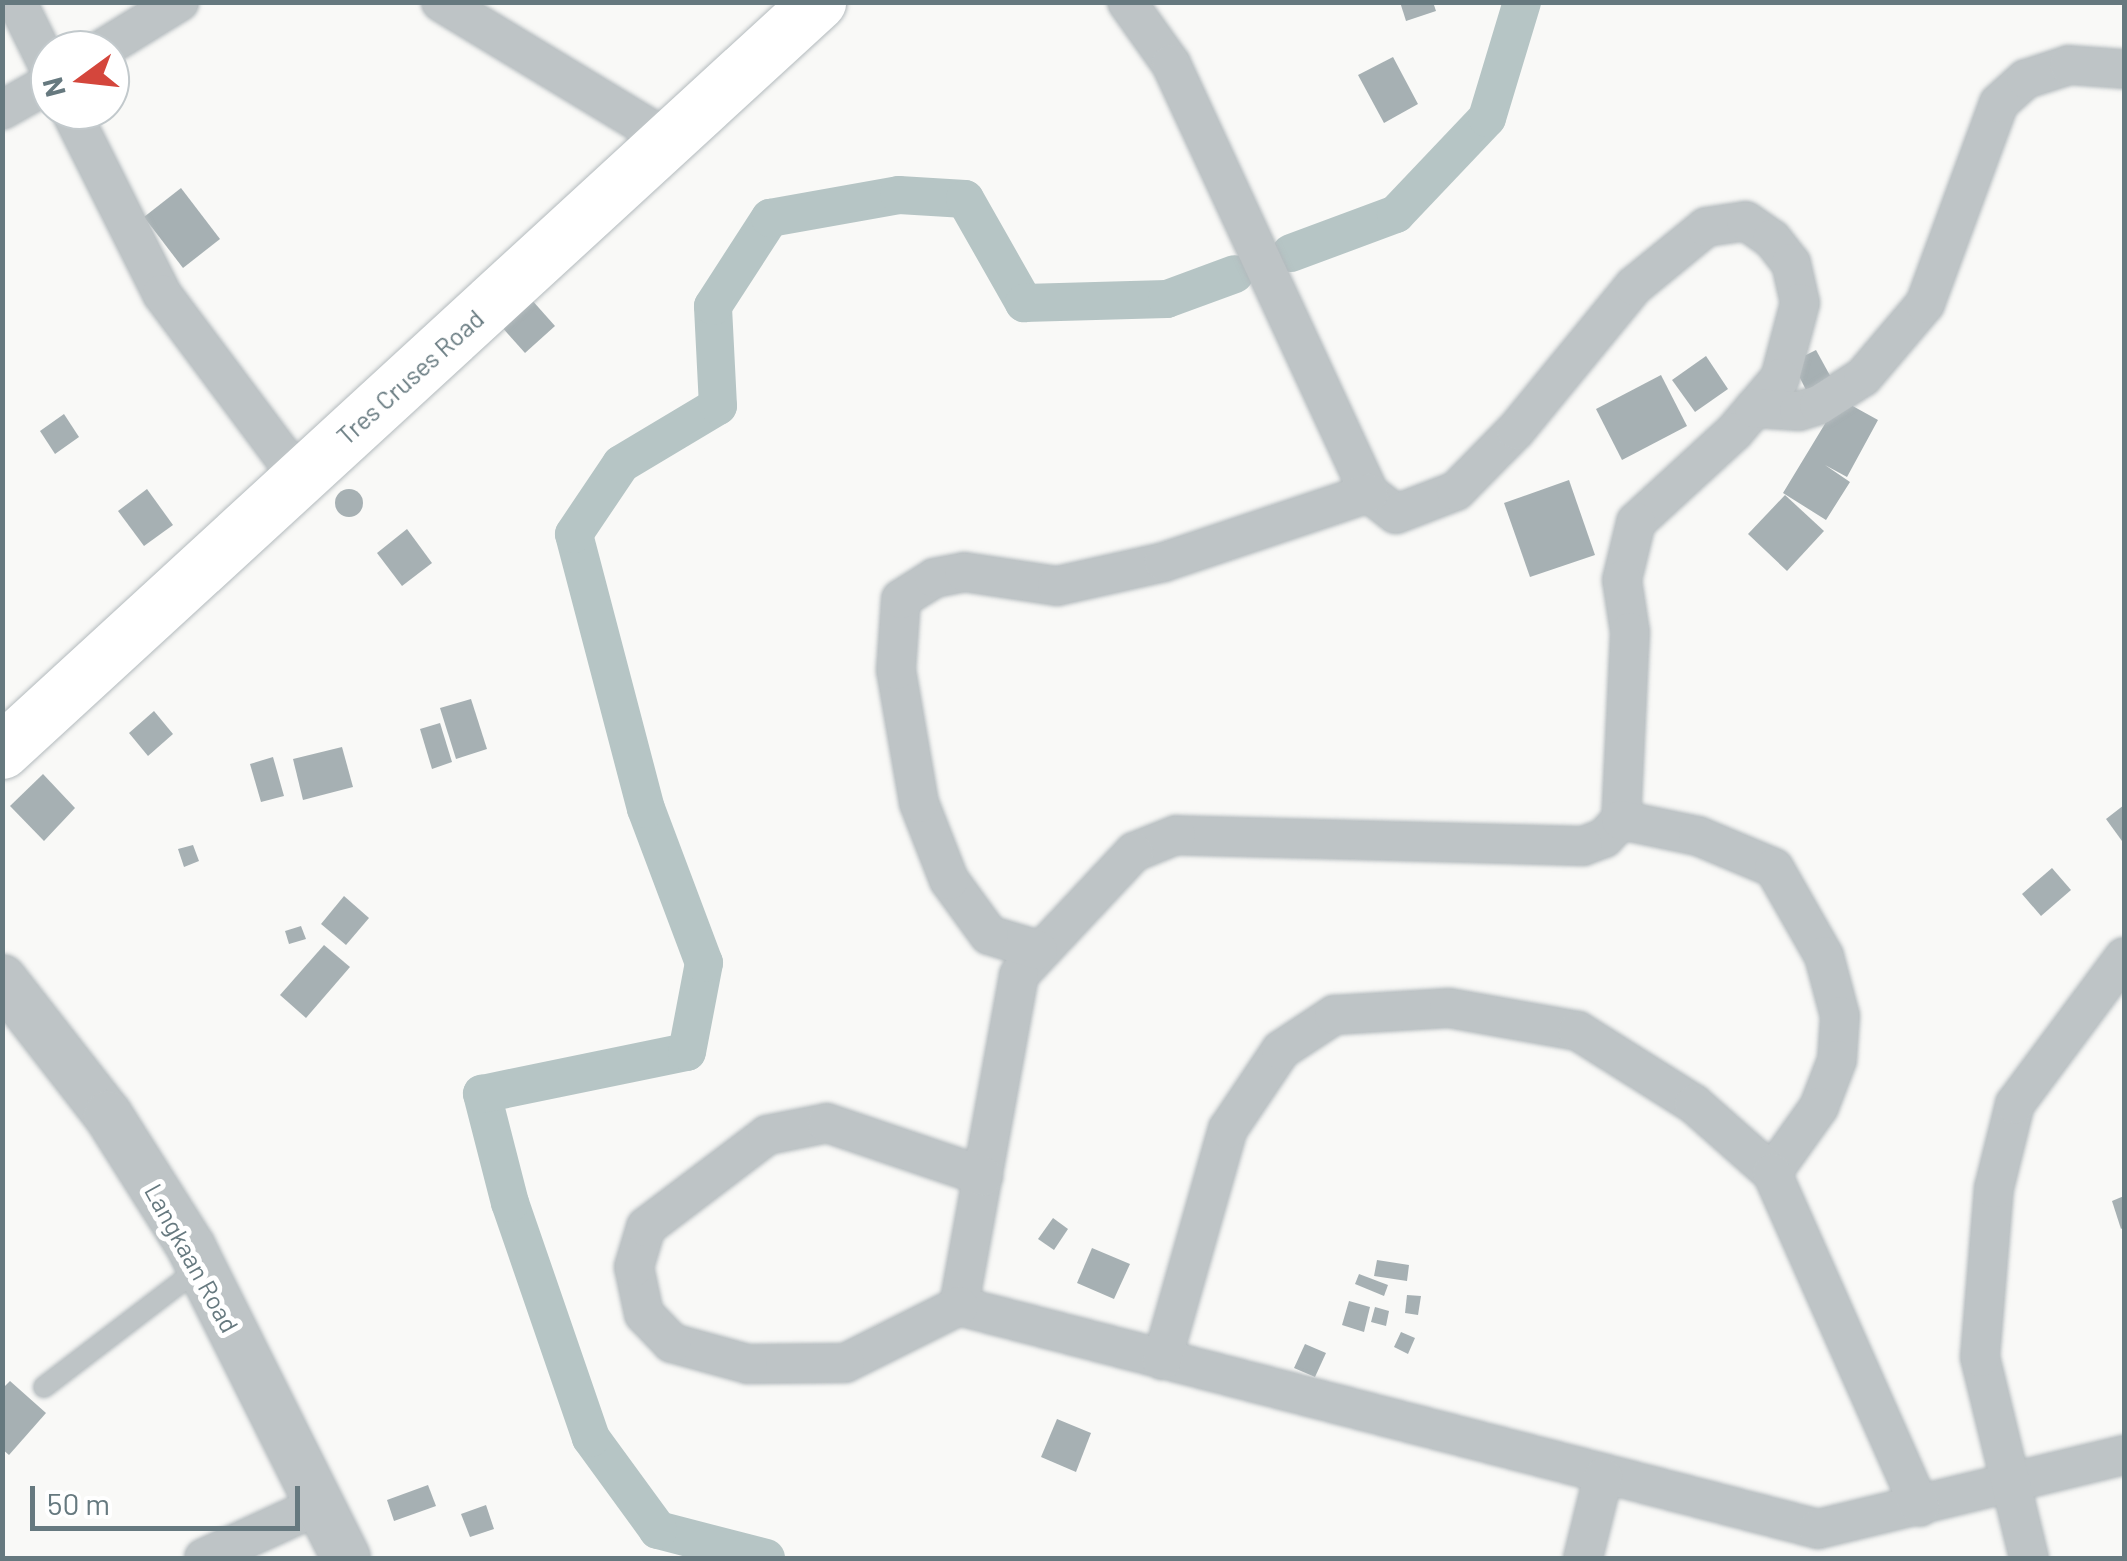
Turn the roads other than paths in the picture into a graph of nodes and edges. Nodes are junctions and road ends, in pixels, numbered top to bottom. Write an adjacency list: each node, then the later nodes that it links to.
1 (17, 2): 6 (street)
2 (179, 2): 7 (street)
3 (441, 2): 12 (street)
4 (818, 2): 12 (main road, Tres Cruses Road)
5 (1127, 2): 15 (street)
6 (31, 30)
7 (130, 32)
8 (2124, 69): 13 (street)
9 (30, 94): 10 (street)
10 (2, 110)
11 (80, 130): 14 (street)
12 (669, 140): 14 (main road, Tres Cruses Road)
13 (1754, 408): 15 (street); 17 (street)
14 (299, 478): 16 (main road, Tres Cruses Road)
15 (1369, 493): 18 (street)
16 (2, 751)
17 (1621, 820): 18 (street); 21 (street)
18 (1038, 950): 22 (street)
19 (2124, 957): 29 (street)
20 (2, 979): 23 (street, Langkaan Road)
21 (1772, 1172): 25 (street); 31 (street)
22 (982, 1176): 24 (street); 24 (street)
23 (201, 1267): 26 (lane); 30 (street, Langkaan Road)
24 (958, 1306): 25 (street)
25 (1162, 1360): 28 (street)
26 (44, 1387)
27 (2124, 1456): 29 (street)
28 (1603, 1477): 31 (street); 34 (street)
29 (2011, 1485): 31 (street); 35 (street)
30 (318, 1504): 32 (street); 33 (street, Langkaan Road)
31 (1920, 1507)
32 (204, 1558)
33 (346, 1558)
34 (1583, 1558)
35 (2029, 1558)

